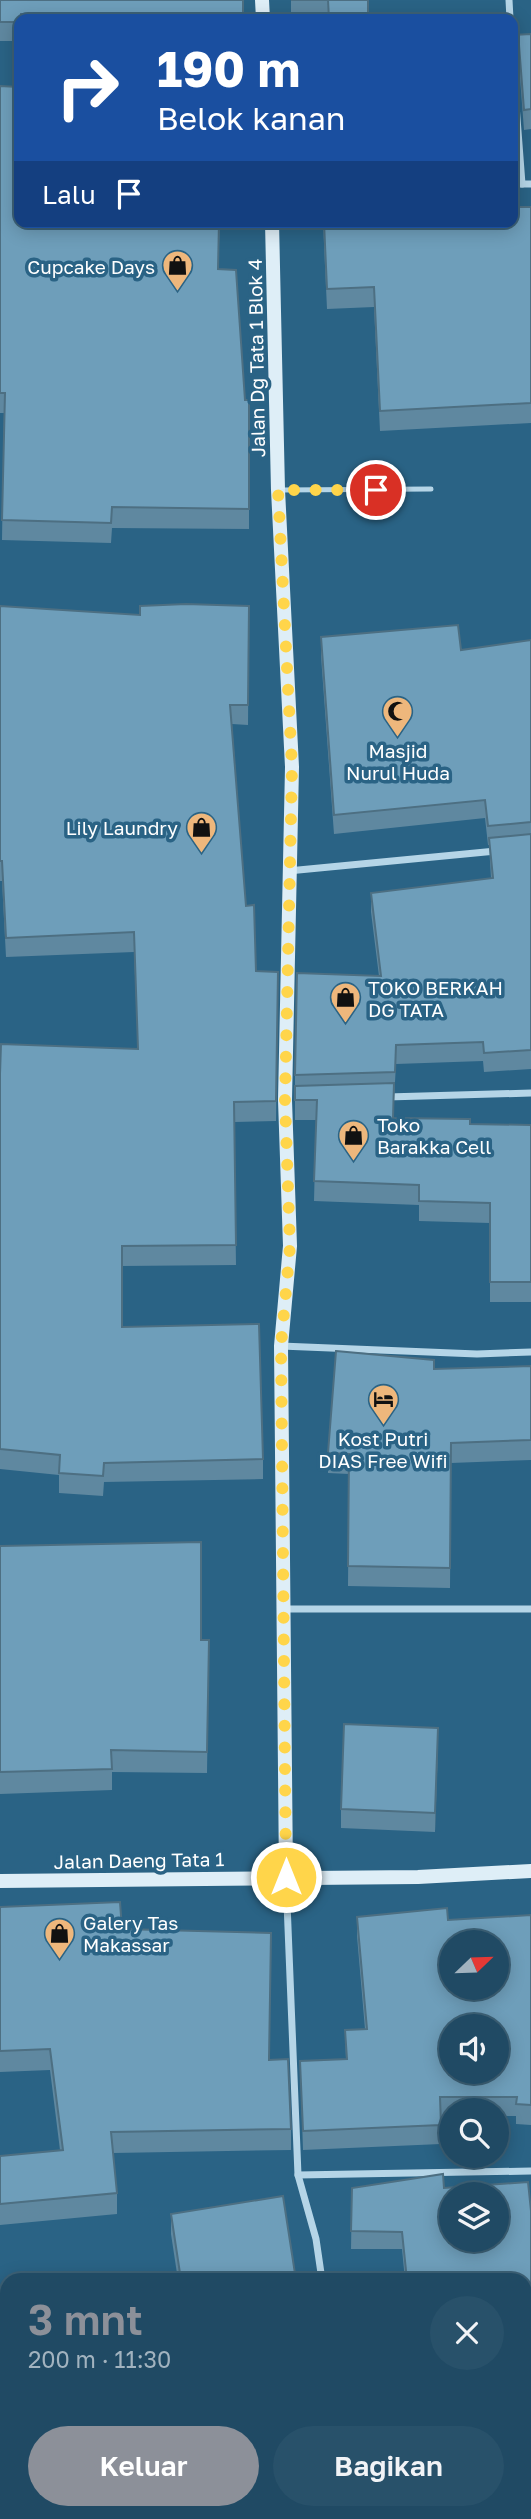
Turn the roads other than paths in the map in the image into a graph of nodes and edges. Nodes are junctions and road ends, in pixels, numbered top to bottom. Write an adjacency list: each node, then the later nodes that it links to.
1 (518, 131): 3 (street)
2 (518, 184): 3 (street)
3 (522, 184): 4 (street)
4 (531, 184)
5 (272, 228): 7 (street, Jalan Dg Tata 1 Blok 4)
6 (431, 488): 7 (lane)
7 (278, 490): 9 (street, Jalan Dg Tata 1 Blok 4)
8 (505, 850): 9 (street)
9 (288, 871): 12 (street, Jalan Dg Tata 1 Blok 4)
10 (531, 1093): 11 (street)
11 (381, 1097)
12 (281, 1346): 13 (street); 14 (street, Jalan Dg Tata 1 Blok 4)
13 (531, 1352)
14 (286, 1609): 15 (street); 17 (street, Jalan Dg Tata 1 Blok 4)
15 (531, 1609)
16 (531, 1871): 17 (street, Jalan Daeng Tata 1)
17 (286, 1877): 18 (street, Jalan Daeng Tata 1); 20 (street)
18 (0, 1881)
19 (531, 2171): 20 (street)
20 (298, 2175): 21 (street)
21 (321, 2273)

